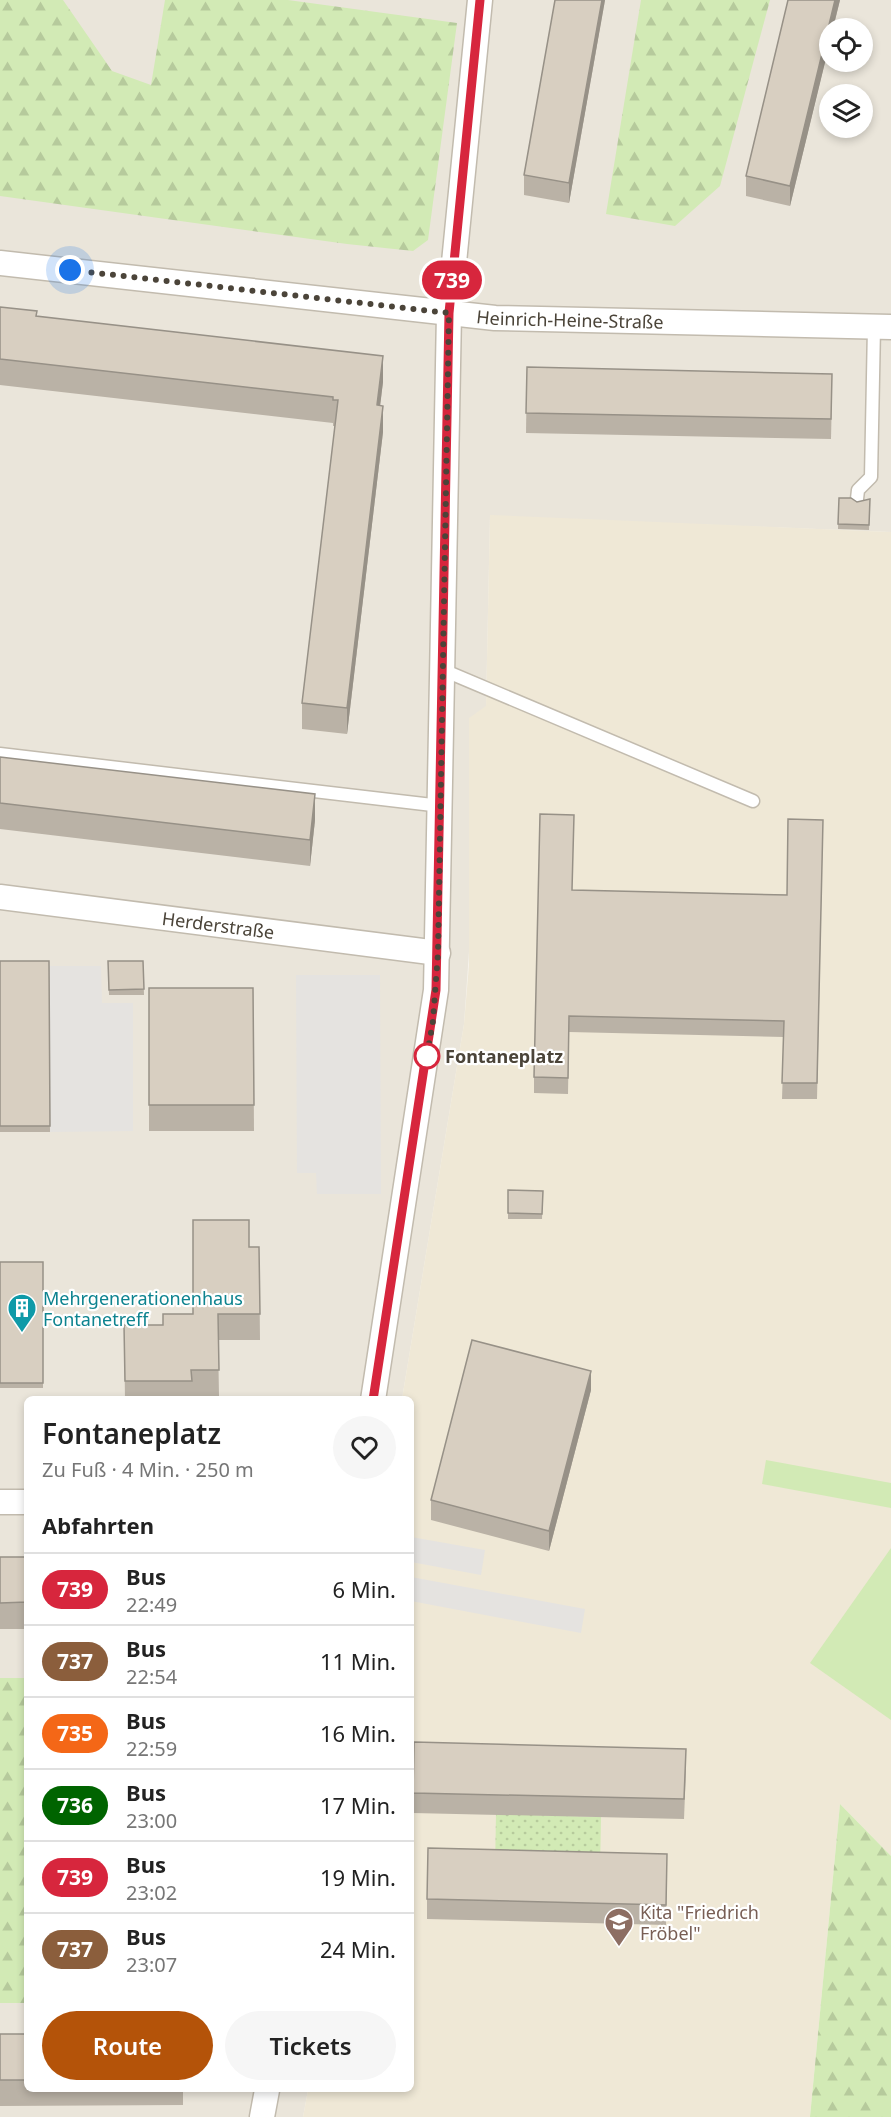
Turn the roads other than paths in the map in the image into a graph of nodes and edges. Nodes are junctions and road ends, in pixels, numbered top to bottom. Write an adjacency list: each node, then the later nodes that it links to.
1 (480, 0): 3 (street)
2 (0, 262): 3 (street, Heinrich-Heine-Straße)
3 (449, 313): 4 (street, Heinrich-Heine-Straße); 6 (street)
4 (883, 327): 5 (lane)
5 (857, 499)
6 (443, 670): 8 (lane); 9 (street)
7 (0, 754): 9 (lane)
8 (753, 801)
9 (441, 806): 11 (street)
10 (0, 897): 11 (street, Herderstraße)
11 (438, 953): 12 (street)
12 (374, 1396)
13 (0, 1502): 14 (street)
14 (24, 1502)
15 (267, 2092): 16 (street)
16 (262, 2117)

